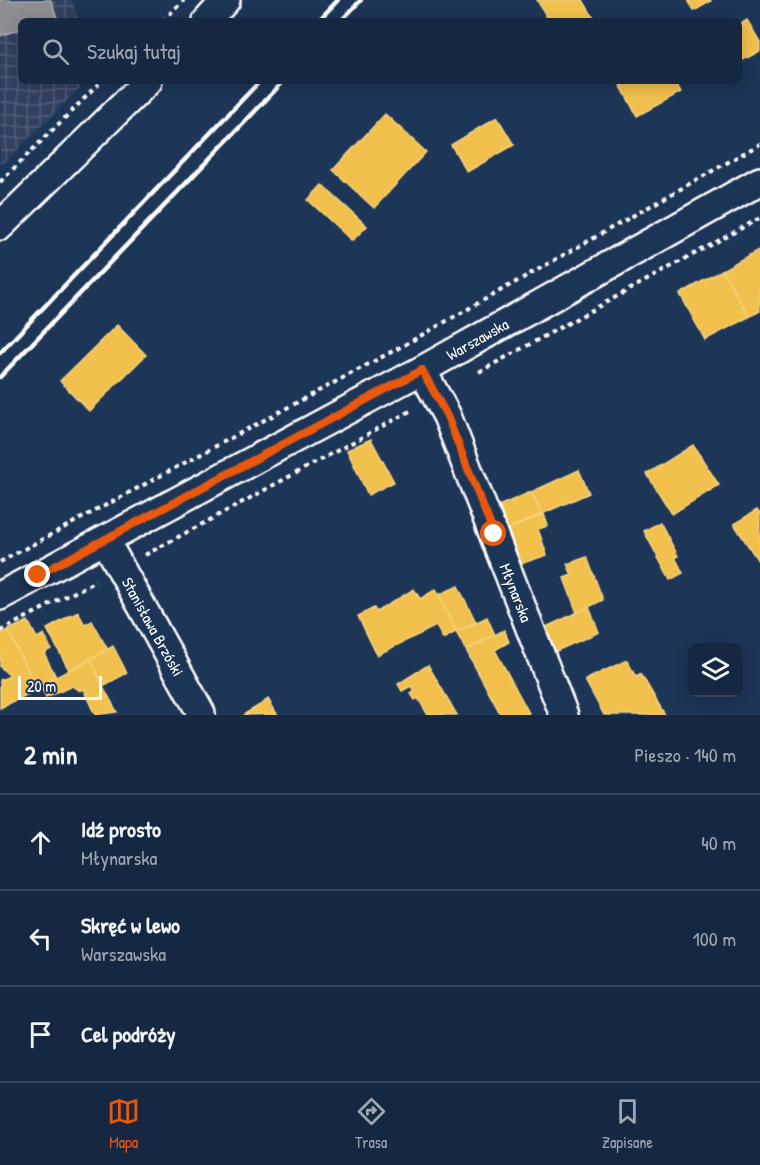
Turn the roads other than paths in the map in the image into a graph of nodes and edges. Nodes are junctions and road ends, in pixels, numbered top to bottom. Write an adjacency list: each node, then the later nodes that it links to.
1 (226, 0): 2 (street)
2 (210, 18)
3 (145, 84): 5 (street)
4 (760, 181): 6 (street, Warszawska)
5 (0, 226)
6 (422, 370): 7 (street, Warszawska); 10 (street, Młynarska)
7 (105, 540): 8 (street, Warszawska); 9 (street, Stanisława Brzóski)
8 (0, 596)
9 (201, 713)
10 (564, 715)

